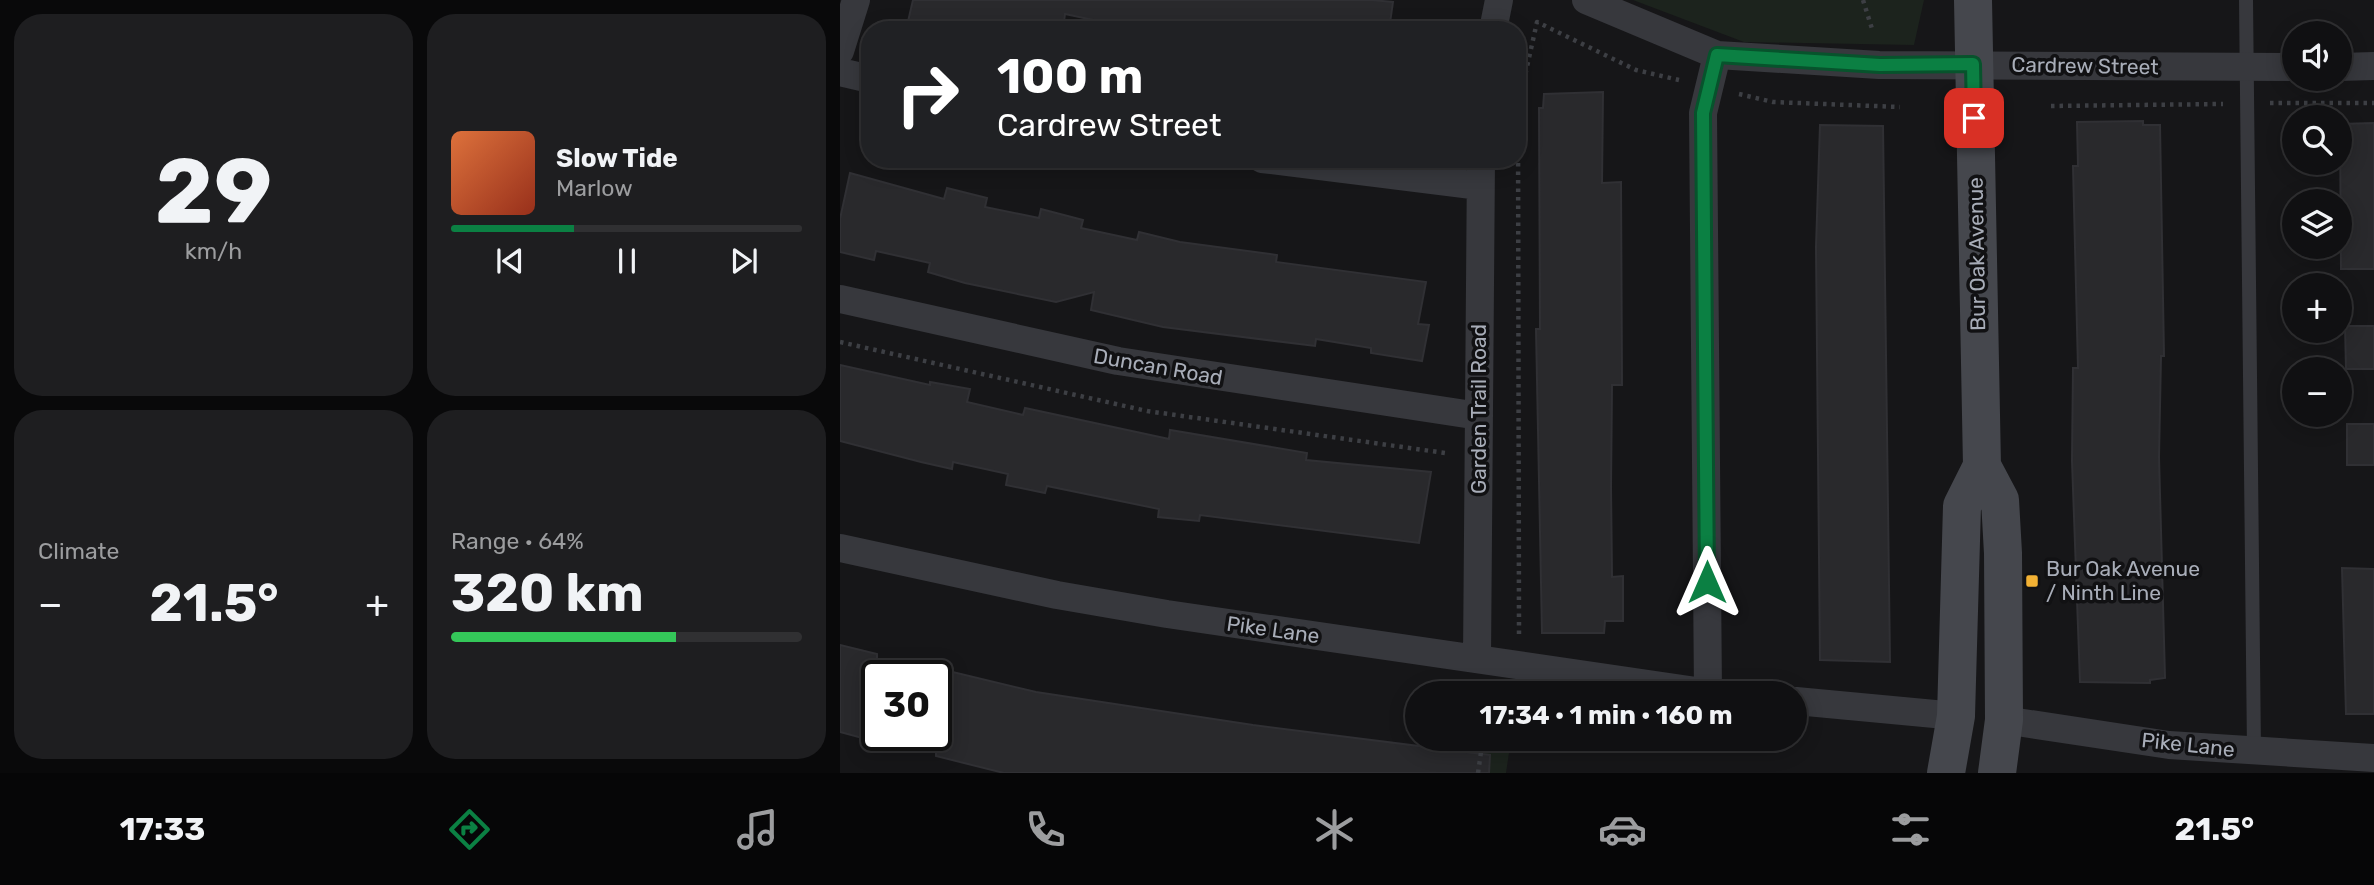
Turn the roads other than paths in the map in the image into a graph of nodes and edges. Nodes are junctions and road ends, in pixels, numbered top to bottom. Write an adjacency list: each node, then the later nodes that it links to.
1 (856, 0): 7 (street)
2 (1499, 0): 6 (street)
3 (1586, 0): 8 (street, Cardrew Street)
4 (1973, 0): 9 (street, Bur Oak Avenue)
5 (2246, 0): 13 (lane)
6 (1495, 21)
7 (840, 51)
8 (1717, 55): 9 (street, Cardrew Street); 24 (street)
9 (1973, 64): 13 (street, Cardrew Street); 20 (street, Bur Oak Avenue)
10 (2374, 66): 12 (street)
11 (2282, 67): 13 (street, Cardrew Street)
12 (2352, 67)
13 (2246, 68): 28 (lane)
14 (840, 72): 15 (street)
15 (861, 77)
16 (1413, 168): 17 (street)
17 (1480, 172): 19 (street, Garden Trail Road)
18 (840, 299): 19 (street, Duncan Road)
19 (1479, 416): 22 (street, Garden Trail Road)
20 (1982, 466): 26 (street, Bur Oak Avenue); 27 (street, Bur Oak Avenue)
21 (840, 548): 22 (street, Pike Lane)
22 (1477, 659): 23 (street, Pike Lane)
23 (1627, 681)
24 (1709, 681)
25 (1807, 702): 26 (street)
26 (1956, 716): 30 (street, Bur Oak Avenue)
27 (2004, 720): 28 (street, Pike Lane); 31 (street, Bur Oak Avenue)
28 (2253, 751): 29 (street, Pike Lane)
29 (2374, 758)
30 (1947, 773)
31 (1997, 773)

